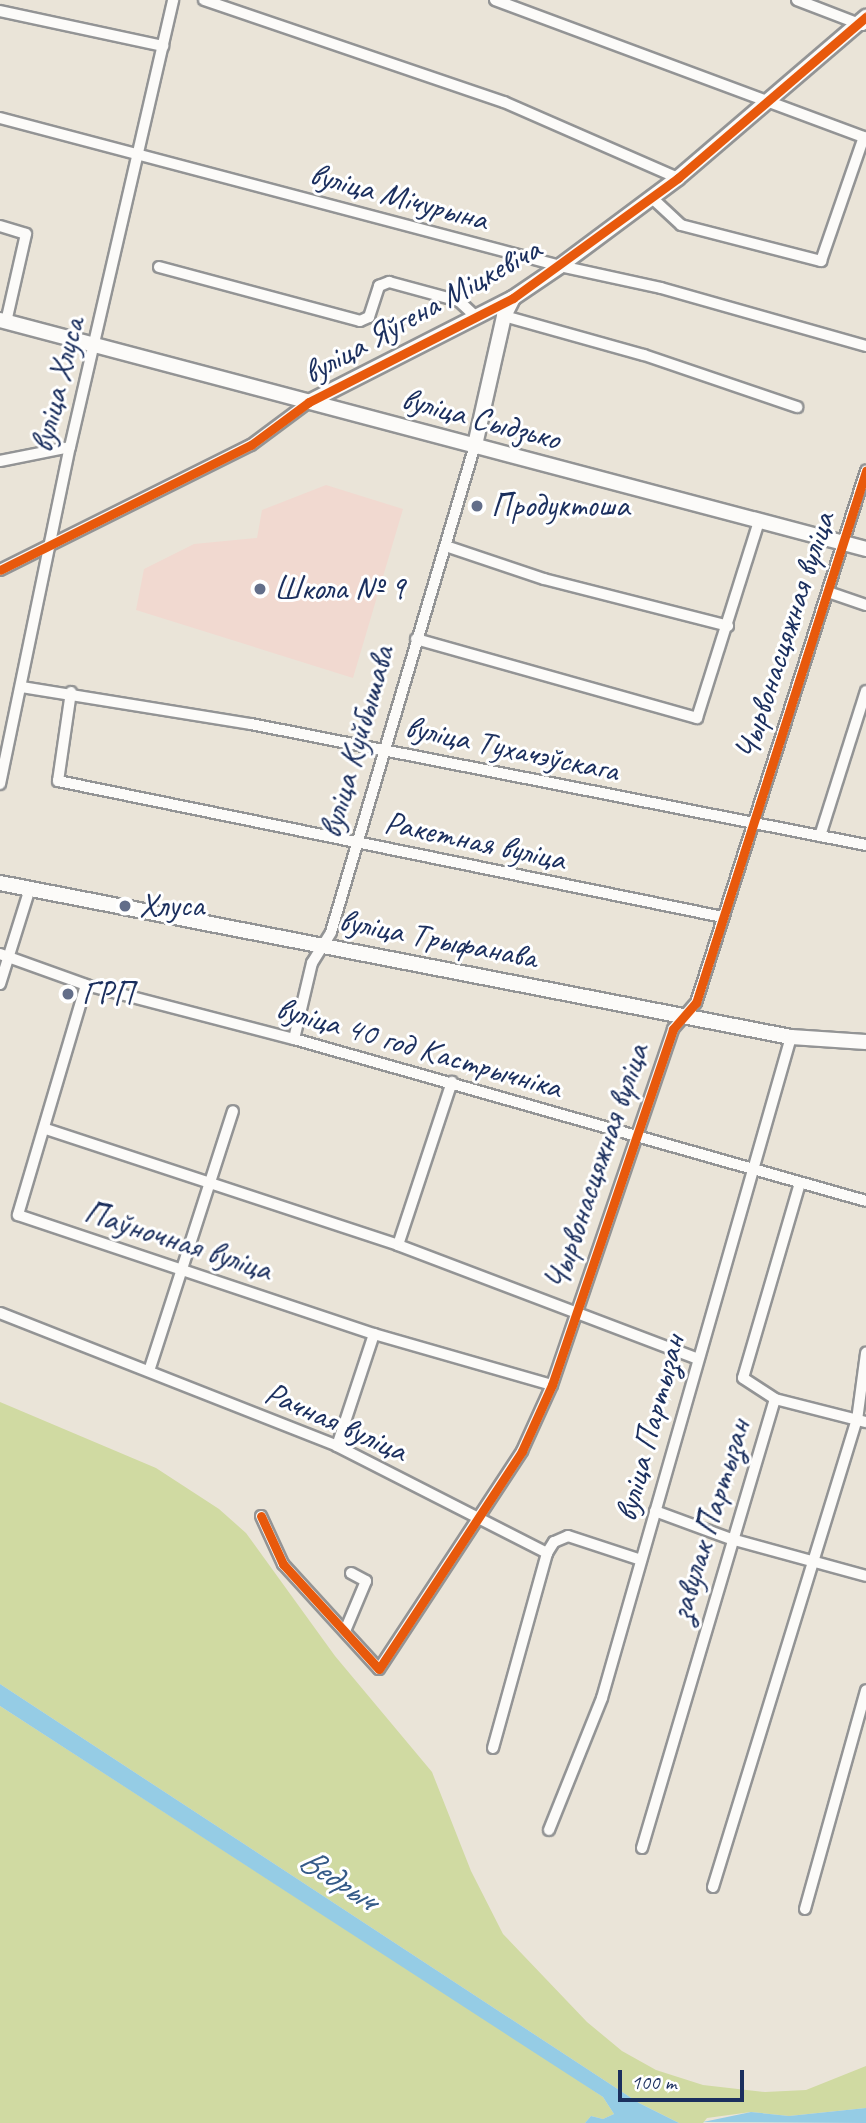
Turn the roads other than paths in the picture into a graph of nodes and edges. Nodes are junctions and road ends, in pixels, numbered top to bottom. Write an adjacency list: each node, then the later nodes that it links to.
1 (173, 0): 7 (street, вуліца Хлуса)
2 (204, 0): 12 (street)
3 (495, 0): 8 (street)
4 (797, 0): 6 (street)
5 (0, 11): 7 (street)
6 (863, 22): 8 (street, вуліца Яўгена Міцкевіча)
7 (163, 46): 11 (street, вуліца Хлуса)
8 (769, 99): 10 (street); 12 (street, вуліца Яўгена Міцкевіча)
9 (0, 118): 11 (street, вуліца Мічурына)
10 (865, 137): 13 (street)
11 (139, 157): 15 (street, вуліца Мічурына); 21 (street, вуліца Хлуса)
12 (678, 178): 13 (street, вуліца Яўгена Міцкевіча)
13 (651, 197): 15 (street, вуліца Яўгена Міцкевіча)
14 (0, 226): 20 (street)
15 (560, 266): 17 (street, вуліца Яўгена Міцкевіча); 22 (street, вуліца Мічурына)
16 (159, 267): 19 (street)
17 (513, 298): 18 (street, вуліца Куйбышава); 19 (street, вуліца Яўгена Міцкевіча)
18 (504, 316): 24 (street); 25 (street, вуліца Куйбышава)
19 (475, 317): 23 (street, вуліца Яўгена Міцкевіча)
20 (3, 321): 21 (street, вуліца Сыдзько)
21 (95, 346): 23 (street, вуліца Сыдзько); 26 (street, вуліца Хлуса)
22 (866, 346)
23 (309, 402): 25 (street, вуліца Сыдзько); 33 (street, вуліца Яўгена Міцкевіча)
24 (797, 407)
25 (475, 445): 29 (street, вуліца Сыдзько); 31 (street, вуліца Куйбышава)
26 (70, 447): 27 (street); 33 (street, вуліца Хлуса)
27 (0, 461)
28 (865, 477): 30 (street, Чырвонасцяжная вуліца)
29 (759, 521): 30 (street, вуліца Сыдзько); 37 (street)
30 (844, 543): 32 (street, вуліца Сыдзько); 35 (street, Чырвонасцяжная вуліца)
31 (446, 546): 37 (street); 38 (street, вуліца Куйбышава)
32 (866, 549)
33 (47, 550): 34 (street, вуліца Яўгена Міцкевіча); 39 (street, вуліца Хлуса)
34 (0, 570)
35 (828, 592): 36 (street); 44 (street, Чырвонасцяжная вуліца)
36 (866, 605)
37 (728, 626): 38 (street)
38 (416, 639): 42 (street, вуліца Куйбышава)
39 (22, 687): 41 (street, вуліца Тухачэўскага); 43 (street, вуліца Хлуса)
40 (866, 691): 45 (street)
41 (71, 692): 42 (street, вуліца Тухачэўскага); 46 (street, Ракетная вуліца)
42 (385, 749): 44 (street, вуліца Тухачэўскага); 46 (street, вуліца Куйбышава)
43 (1, 778)
44 (751, 825): 45 (street, вуліца Тухачэўскага); 50 (street, Чырвонасцяжная вуліца)
45 (820, 836): 47 (street, вуліца Тухачэўскага)
46 (357, 842): 50 (street, Ракетная вуліца); 51 (street, вуліца Куйбышава)
47 (866, 845)
48 (0, 883): 49 (street, вуліца Трыфанава)
49 (30, 888): 51 (street, вуліца Трыфанава); 52 (street)
50 (723, 917): 55 (street, Чырвонасцяжная вуліца)
51 (323, 944): 55 (street, вуліца Трыфанава); 57 (street, вуліца Куйбышава)
52 (4, 955): 53 (street); 54 (street, вуліца 40 год Кастрычніка)
53 (0, 984)
54 (86, 985): 57 (street, вуліца 40 год Кастрычніка); 61 (street, Паўночная вуліца)
55 (684, 1016): 56 (street, вуліца Трыфанава); 62 (street, Чырвонасцяжная вуліца)
56 (791, 1037): 58 (street, вуліца Трыфанава); 63 (street, вуліца Партызан)
57 (294, 1039): 59 (street, вуліца 40 год Кастрычніка)
58 (866, 1042)
59 (452, 1082): 62 (street, вуліца 40 год Кастрычніка); 67 (street)
60 (233, 1111): 65 (street)
61 (46, 1129): 65 (street); 68 (street, Паўночная вуліца)
62 (634, 1138): 63 (street, вуліца 40 год Кастрычніка); 69 (street, Чырвонасцяжная вуліца)
63 (751, 1171): 64 (street, вуліца 40 год Кастрычніка); 73 (street, вуліца Партызан)
64 (800, 1183): 66 (street, вуліца 40 год Кастрычніка); 76 (street, завулак Партызан)
65 (208, 1185): 67 (street); 68 (street)
66 (866, 1201)
67 (398, 1245): 69 (street)
68 (184, 1271): 71 (street, Паўночная вуліца); 74 (street)
69 (574, 1310): 73 (street); 75 (street, Чырвонасцяжная вуліца)
70 (0, 1313): 74 (street, Рачная вуліца)
71 (374, 1334): 75 (street, Паўночная вуліца); 78 (street)
72 (866, 1353): 77 (street)
73 (696, 1358): 79 (street, вуліца Партызан)
74 (149, 1371): 78 (street, Рачная вуліца)
75 (552, 1385): 81 (street, Чырвонасцяжная вуліца)
76 (775, 1399): 77 (street); 82 (street, завулак Партызан)
77 (862, 1421): 85 (street)
78 (337, 1446): 81 (street, Рачная вуліца)
79 (655, 1511): 82 (street); 84 (street, вуліца Партызан)
80 (261, 1516): 88 (street, Чырвонасцяжная вуліца)
81 (478, 1520): 83 (street, Рачная вуліца); 88 (street, Чырвонасцяжная вуліца)
82 (731, 1539): 85 (street); 92 (street, завулак Партызан)
83 (547, 1553): 84 (street); 90 (street)
84 (641, 1560): 91 (street, вуліца Партызан)
85 (815, 1562): 87 (street); 93 (street)
86 (351, 1573): 88 (street)
87 (866, 1576)
88 (345, 1631)
89 (866, 1690): 94 (street)
90 (493, 1748)
91 (549, 1830)
92 (642, 1848)
93 (713, 1886)
94 (805, 1909)

